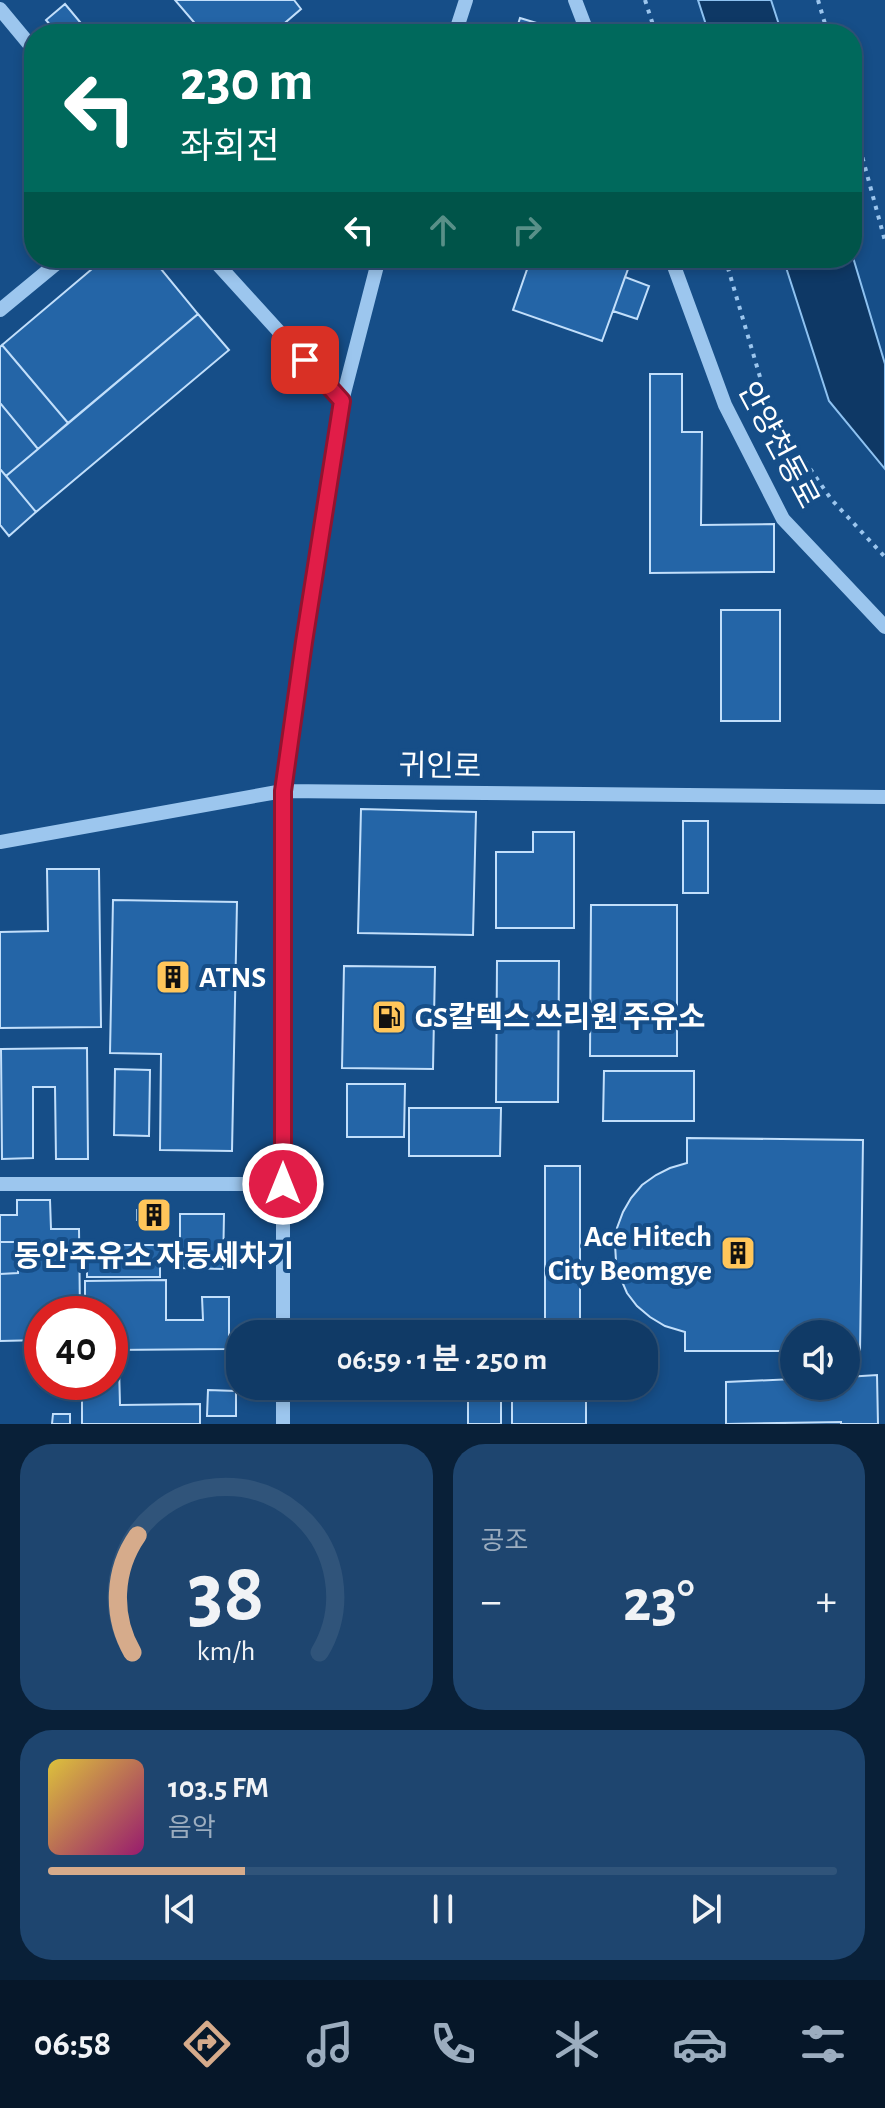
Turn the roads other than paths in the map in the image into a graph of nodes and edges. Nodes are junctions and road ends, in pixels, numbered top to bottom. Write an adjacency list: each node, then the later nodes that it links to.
1 (466, 0): 4 (street)
2 (575, 0): 5 (street)
3 (0, 9): 6 (street)
4 (458, 24)
5 (584, 24)
6 (24, 38)
7 (51, 268): 11 (street)
8 (221, 268): 12 (street)
9 (376, 268): 12 (street)
10 (675, 268): 13 (street, 안양천동로)
11 (0, 310)
12 (342, 401): 14 (street)
13 (885, 627)
14 (283, 791): 15 (street, 귀인로); 16 (street, 귀인로); 18 (street)
15 (885, 797)
16 (0, 842)
17 (0, 1184): 18 (street)
18 (283, 1184): 19 (street)
19 (283, 1320)
20 (283, 1400): 21 (street)
21 (283, 1424)

